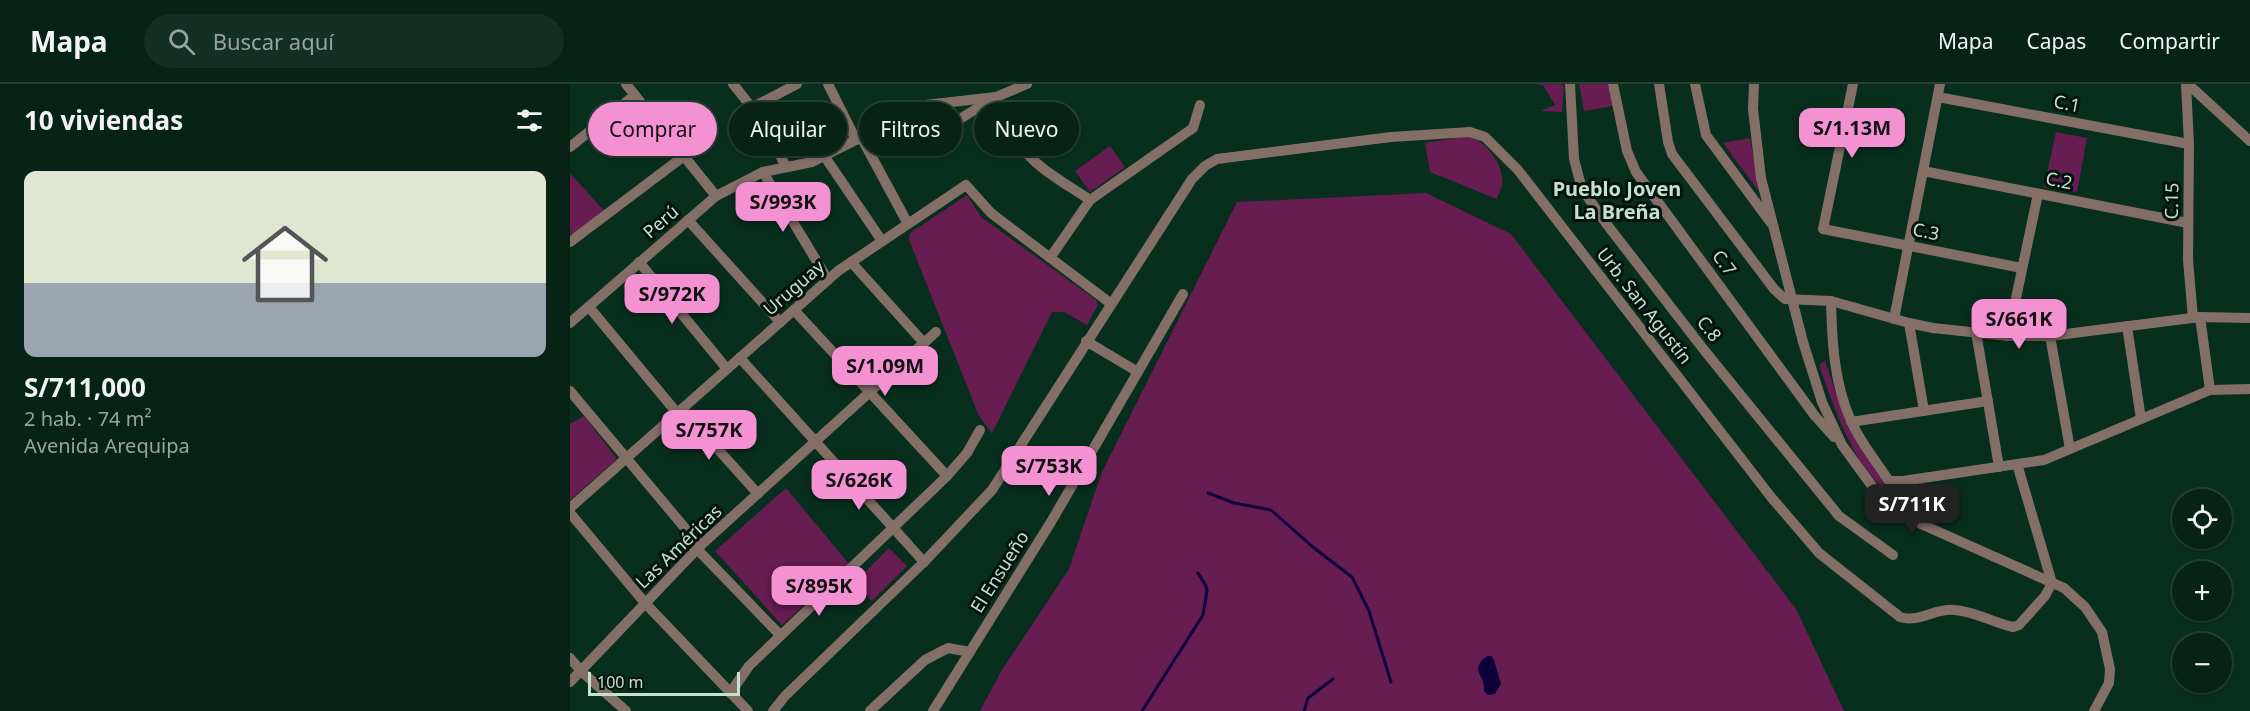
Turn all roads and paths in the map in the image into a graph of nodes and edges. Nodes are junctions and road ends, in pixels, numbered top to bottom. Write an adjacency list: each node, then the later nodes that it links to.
1 (626, 84): 14 (street)
2 (733, 84): 18 (street)
3 (797, 84): 19 (street)
4 (828, 84): 23 (street)
5 (1027, 84): 15 (street)
6 (1570, 84): 93 (street, C.8)
7 (1613, 84): 82 (street, C.7)
8 (1659, 84): 50 (street)
9 (1695, 84): 40 (street)
10 (1754, 84): 40 (street)
11 (1853, 84): 43 (street, C.3)
12 (1940, 84): 16 (street)
13 (2187, 84): 24 (street); 25 (street, C.15)
14 (635, 95): 17 (street); 26 (street)
15 (996, 97): 20 (street, Perú); 22 (street); 36 (street)
16 (1938, 97): 25 (street, C.1); 32 (street)
17 (641, 102)
18 (749, 102)
19 (763, 102)
20 (952, 102)
21 (1200, 105): 36 (street)
22 (962, 118)
23 (859, 139): 30 (street, Perú)
24 (2250, 141)
25 (2189, 144): 38 (street, C.15)
26 (570, 147)
27 (684, 156): 35 (street); 42 (street)
28 (781, 156): 31 (street)
29 (869, 156): 39 (street)
30 (825, 157): 31 (street, Perú); 41 (street)
31 (786, 167): 33 (street, Perú)
32 (1923, 171): 34 (street, C.2); 43 (street)
33 (763, 172): 35 (street, Perú); 48 (street)
34 (2038, 194): 38 (street, C.2); 47 (street)
35 (716, 196): 37 (street, Perú)
36 (1090, 200): 44 (street)
37 (688, 220): 45 (street, Perú); 58 (street)
38 (2188, 223): 55 (street, C.15)
39 (908, 224): 41 (street, Uruguay); 44 (street, Uruguay)
40 (1774, 227): 50 (street)
41 (882, 241): 46 (street, Uruguay)
42 (570, 242)
43 (1908, 246): 47 (street, C.3); 57 (street)
44 (1050, 258): 52 (street, Uruguay)
45 (639, 262): 53 (street, Perú); 69 (street)
46 (851, 262): 48 (street, Uruguay); 67 (street)
47 (2022, 268): 64 (street)
48 (828, 280): 54 (street, Uruguay)
49 (1184, 294): 70 (street, El Ensueño)
50 (1791, 300): 51 (street); 82 (street)
51 (1831, 301): 57 (street); 79 (street)
52 (1110, 303): 66 (street, Urb. San Agustín); 95 (street, Urb. San Agustín)
53 (589, 307): 59 (street, Perú); 76 (street)
54 (794, 310): 58 (street, Uruguay); 74 (street)
55 (2197, 317): 56 (street); 61 (street); 72 (street, C.15)
56 (2250, 318)
57 (1894, 320): 60 (street)
58 (780, 322): 68 (street, Uruguay)
59 (570, 323)
60 (1909, 323): 63 (street); 77 (street)
61 (2127, 326): 65 (street); 78 (street)
62 (936, 332): 67 (street, Las Américas)
63 (1976, 332): 64 (street); 75 (street)
64 (2008, 336): 65 (street)
65 (2050, 336): 83 (street)
66 (1086, 341): 70 (street); 94 (street, Urb. San Agustín)
67 (924, 343): 74 (street, Las Américas)
68 (740, 358): 69 (street, Uruguay); 81 (street)
69 (727, 369): 76 (street, Uruguay)
70 (1138, 372): 98 (street, El Ensueño)
71 (2250, 389): 72 (street)
72 (2210, 390): 78 (street)
73 (570, 392): 84 (street)
74 (870, 392): 81 (street, Las Américas); 87 (street)
75 (1988, 401): 77 (street); 86 (street)
76 (680, 411): 84 (street, Uruguay); 88 (street)
77 (1924, 411): 79 (street)
78 (2140, 419): 83 (street)
79 (1851, 422): 86 (street)
80 (980, 430): 87 (street)
81 (816, 441): 88 (street, Las Américas); 91 (street)
82 (1842, 446): 95 (street)
83 (2070, 449): 85 (street)
84 (627, 458): 89 (street, Uruguay); 92 (street)
85 (2017, 464): 86 (street); 95 (street)
86 (1999, 467)
87 (947, 476): 91 (street)
88 (758, 494): 92 (street, Las Américas)
89 (570, 508)
90 (570, 513): 96 (street)
91 (892, 527): 94 (street); 97 (street)
92 (699, 547): 96 (street, Las Américas); 97 (street)
93 (1893, 555)
94 (924, 562): 105 (street, Urb. San Agustín)
95 (2052, 583): 108 (street)
96 (645, 603): 100 (street, Las Américas); 102 (street)
97 (780, 634): 102 (street)
98 (970, 652): 106 (street); 107 (street, El Ensueño)
99 (570, 658): 100 (street)
100 (581, 671): 101 (street, Las Américas); 103 (street)
101 (570, 682)
102 (730, 693): 104 (street)
103 (626, 711)
104 (748, 711)
105 (772, 711)
106 (870, 711)
107 (933, 711)
108 (2094, 711)

